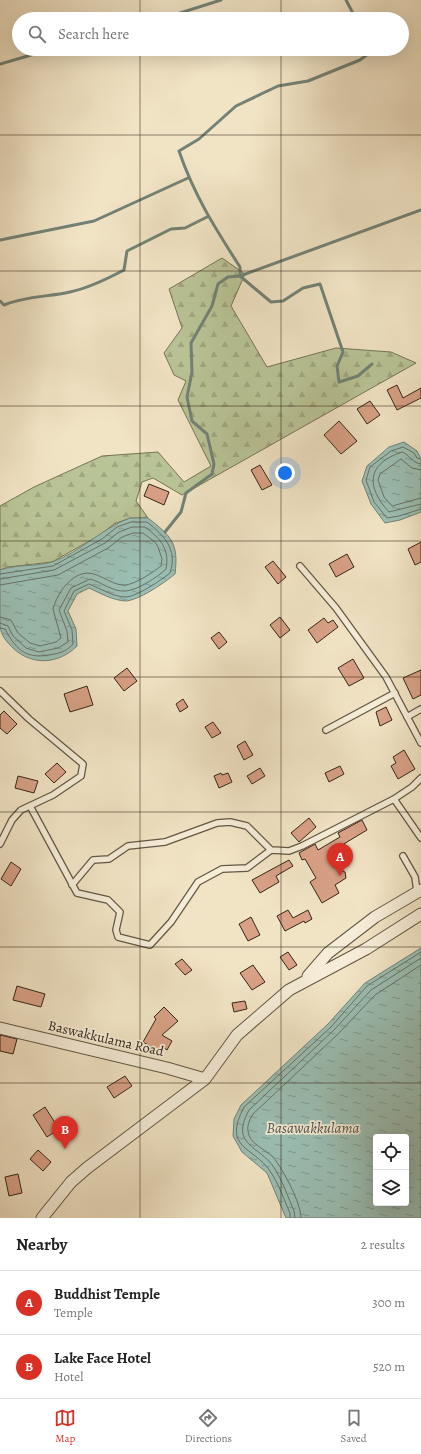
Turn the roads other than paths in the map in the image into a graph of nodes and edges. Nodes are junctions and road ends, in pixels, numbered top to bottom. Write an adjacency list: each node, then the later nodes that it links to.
1 (300, 566): 3 (lane)
2 (0, 691): 10 (lane)
3 (395, 693): 5 (lane); 6 (lane)
4 (421, 709): 5 (lane)
5 (407, 717): 7 (lane)
6 (326, 730)
7 (421, 743)
8 (421, 778): 9 (lane)
9 (394, 799): 11 (lane); 13 (lane)
10 (30, 806): 12 (lane); 15 (lane)
11 (421, 838)
12 (0, 844)
13 (270, 850): 15 (lane); 15 (lane)
14 (403, 856): 16 (lane)
15 (72, 885)
16 (419, 891): 18 (street)
17 (421, 914): 18 (street)
18 (305, 980): 20 (street)
19 (0, 1028): 20 (street, Baswakkulama Road)
20 (205, 1079): 21 (street)
21 (42, 1218)

